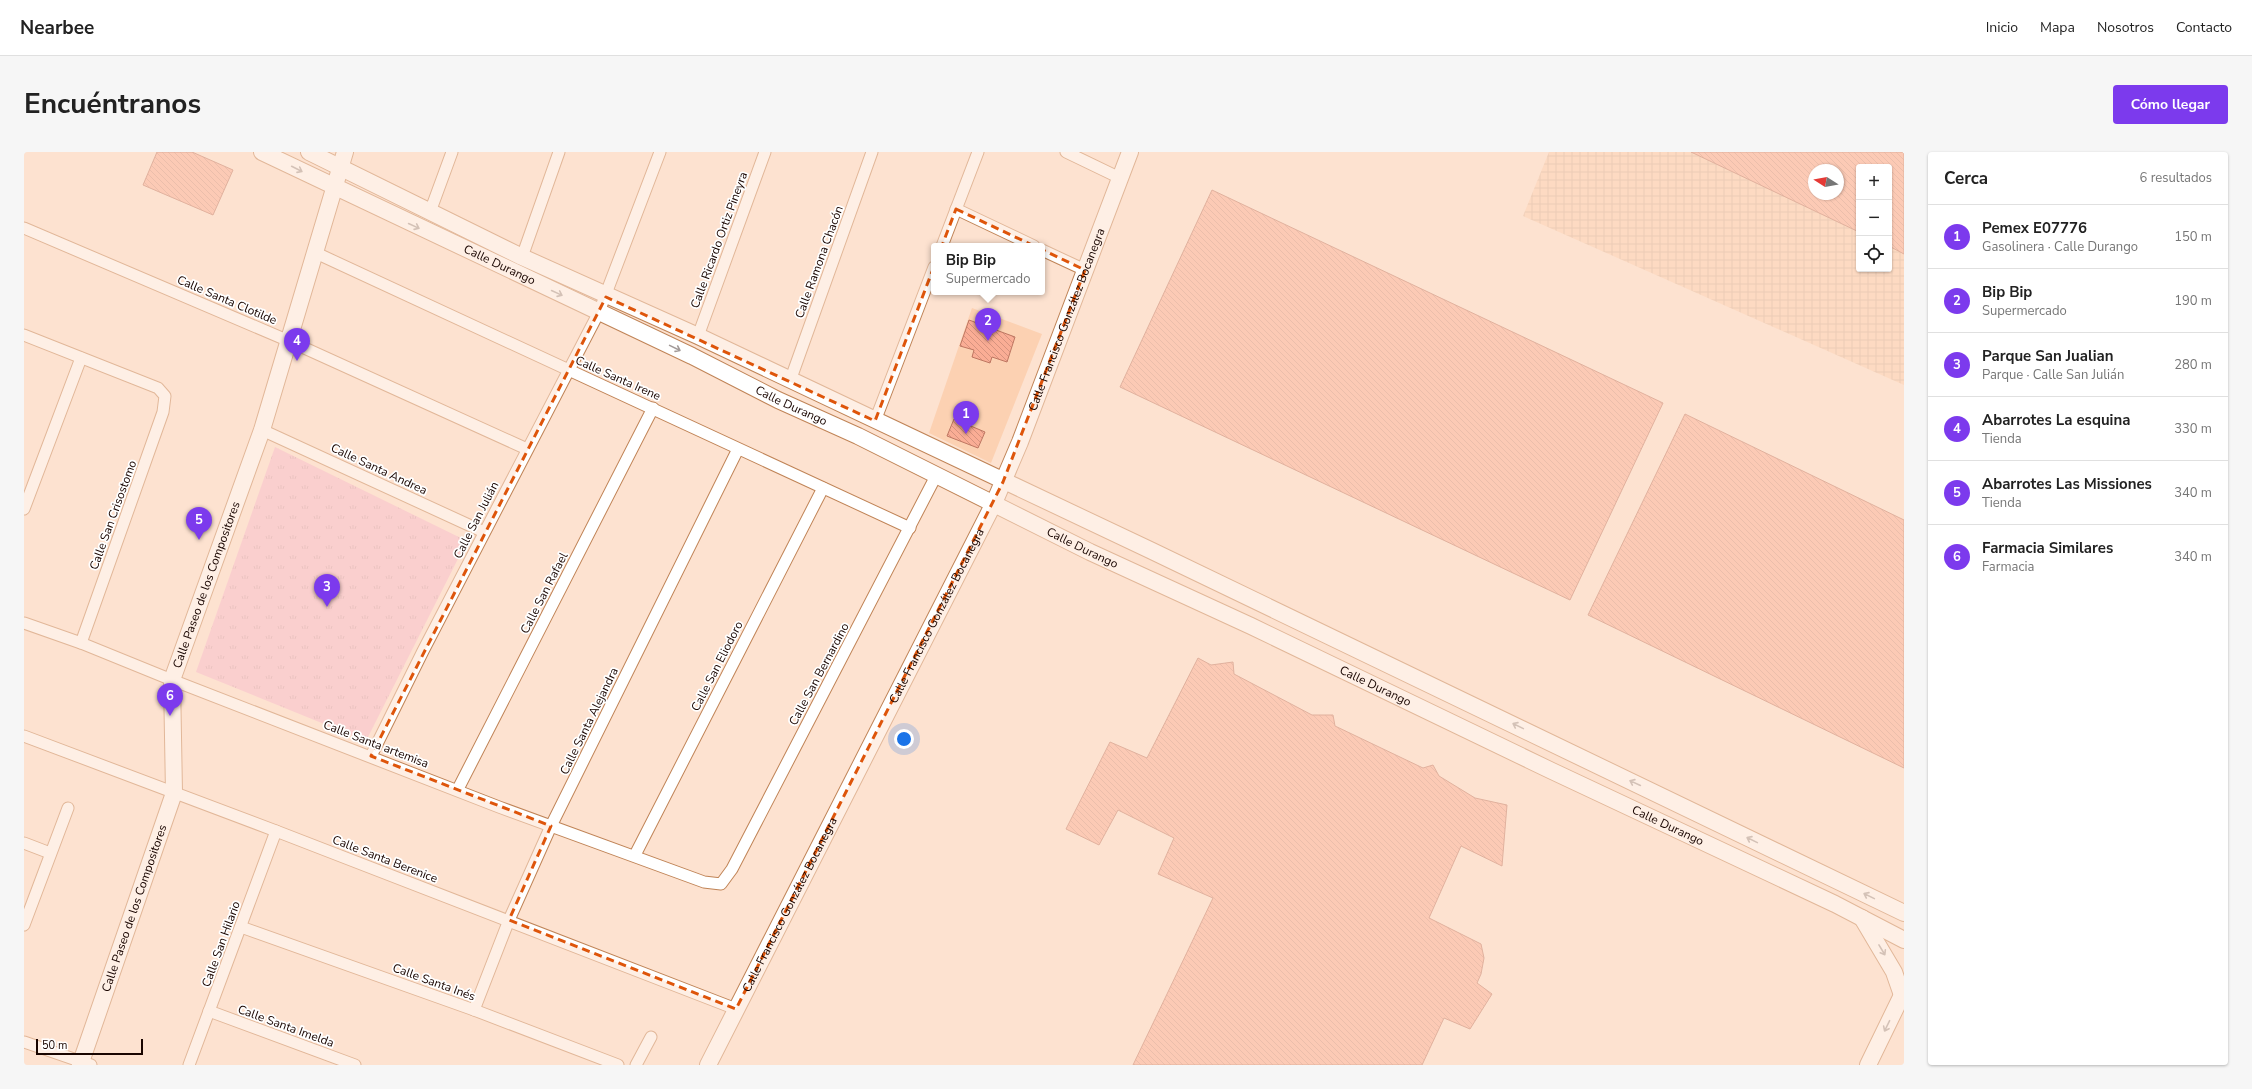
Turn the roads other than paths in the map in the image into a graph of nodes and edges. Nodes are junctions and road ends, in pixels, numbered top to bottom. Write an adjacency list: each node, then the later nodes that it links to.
1 (262, 152): 14 (main road, Calle Durango, one-way to 14)
2 (309, 152): 12 (main road, Calle Durango)
3 (345, 152): 12 (main road, Calle Paseo de los Compositores)
4 (452, 152): 16 (street)
5 (559, 152): 22 (street)
6 (660, 152): 25 (street, Calle San Julián)
7 (765, 152): 28 (street, Calle Ricardo Ortiz Pineyra)
8 (872, 152): 32 (street, Calle Ramona Chacón)
9 (978, 152): 15 (street)
10 (1066, 152): 13 (street)
11 (1130, 152): 13 (main road, Calle Francisco González Bocanegra)
12 (339, 168): 14 (main road, Calle Paseo de los Compositores); 16 (main road, Calle Durango)
13 (1120, 178): 23 (main road, Calle Francisco González Bocanegra)
14 (333, 188): 21 (main road, Calle Paseo de los Compositores); 26 (main road, Calle Durango, one-way to 26)
15 (956, 209): 18 (street); 19 (street)
16 (430, 212): 22 (main road, Calle Durango)
17 (24, 228): 29 (street, Calle Santa Clotilde)
18 (943, 243)
19 (1028, 243)
20 (1045, 251): 23 (street)
21 (316, 253): 29 (main road, Calle Paseo de los Compositores); 31 (street, Calle Santa Irene)
22 (522, 258): 25 (main road, Calle Durango)
23 (1085, 270): 39 (main road, Calle Francisco González Bocanegra)
24 (931, 275): 34 (street)
25 (606, 297): 26 (street, Calle San Julián); 28 (main road, Calle Durango)
26 (599, 312): 31 (street, Calle San Julián); 38 (main road, Calle Durango, one-way to 38)
27 (24, 336): 30 (street)
28 (698, 336): 32 (main road, Calle Durango)
29 (289, 341): 35 (main road, Calle Paseo de los Compositores); 36 (street, Calle Santa Clotilde)
30 (81, 358): 42 (street); 46 (street, Calle San Crisostomo)
31 (569, 370): 33 (street, Calle Santa Irene); 36 (street, Calle San Julián)
32 (790, 381): 34 (main road, Calle Durango)
33 (653, 408): 37 (street, Calle Santa Irene); 50 (street, Calle San Rafael)
34 (875, 422): 39 (main road, Calle Durango)
35 (262, 430): 44 (street, Calle Santa Andrea); 47 (main road, Calle Paseo de los Compositores)
36 (527, 449): 44 (street, Calle San Julián)
37 (738, 449): 40 (street, Calle Santa Irene); 53 (street, Calle Santa Alejandra)
38 (937, 474): 41 (main road, Calle Durango); 43 (street, Calle San Bernardino)
39 (1002, 482): 41 (main road, Calle Francisco González Bocanegra); 59 (main road, Calle Durango, one-way to 39)
40 (823, 488): 43 (street, Calle Santa Irene); 57 (street, Calle San Eliodoro)
41 (994, 503): 60 (main road, Calle Durango); 66 (main road, Calle Francisco González Bocanegra)
42 (24, 509)
43 (910, 528): 58 (street, Calle San Bernardino)
44 (484, 532): 49 (street, Calle San Julián)
45 (24, 622): 46 (street, Calle Santa artemisa)
46 (81, 643): 47 (street, Calle Santa artemisa)
47 (172, 680): 49 (street, Calle Santa artemisa); 51 (main road, Calle Paseo de los Compositores)
48 (24, 736): 51 (street, Calle Santa Berenice)
49 (371, 756): 50 (street, Calle Santa artemisa)
50 (458, 790): 53 (street, Calle Santa artemisa)
51 (174, 793): 54 (street, Calle Santa Berenice); 71 (main road, Calle Paseo de los Compositores)
52 (68, 808): 56 (street)
53 (551, 826): 57 (street, Calle Santa artemisa); 61 (street, Calle Santa Alejandra)
54 (276, 831): 61 (street, Calle Santa Berenice); 63 (street, Calle San Hilario)
55 (24, 843): 56 (street)
56 (50, 854): 62 (street)
57 (634, 855): 58 (street, Calle Santa artemisa)
58 (721, 884)
59 (1904, 913)
60 (1861, 917): 64 (main road, Calle Durango); 65 (main road, one-way to 65)
61 (509, 920): 66 (street, Calle Santa Berenice); 67 (street, Calle Santa Alejandra)
62 (24, 925)
63 (241, 927): 67 (street, Calle Santa Inés); 68 (street, Calle San Hilario)
64 (1904, 940)
65 (1903, 993): 77 (main road, one-way to 77)
66 (736, 1008): 76 (main road, Calle Francisco González Bocanegra)
67 (474, 1010): 74 (street, Calle Santa Inés)
68 (209, 1011): 72 (street, Calle San Hilario); 73 (street, Calle Santa Imelda)
69 (651, 1037): 75 (street)
70 (24, 1042): 71 (street)
71 (84, 1064)
72 (189, 1065)
73 (355, 1065)
74 (618, 1065)
75 (636, 1065)
76 (708, 1065)
77 (1868, 1065)

